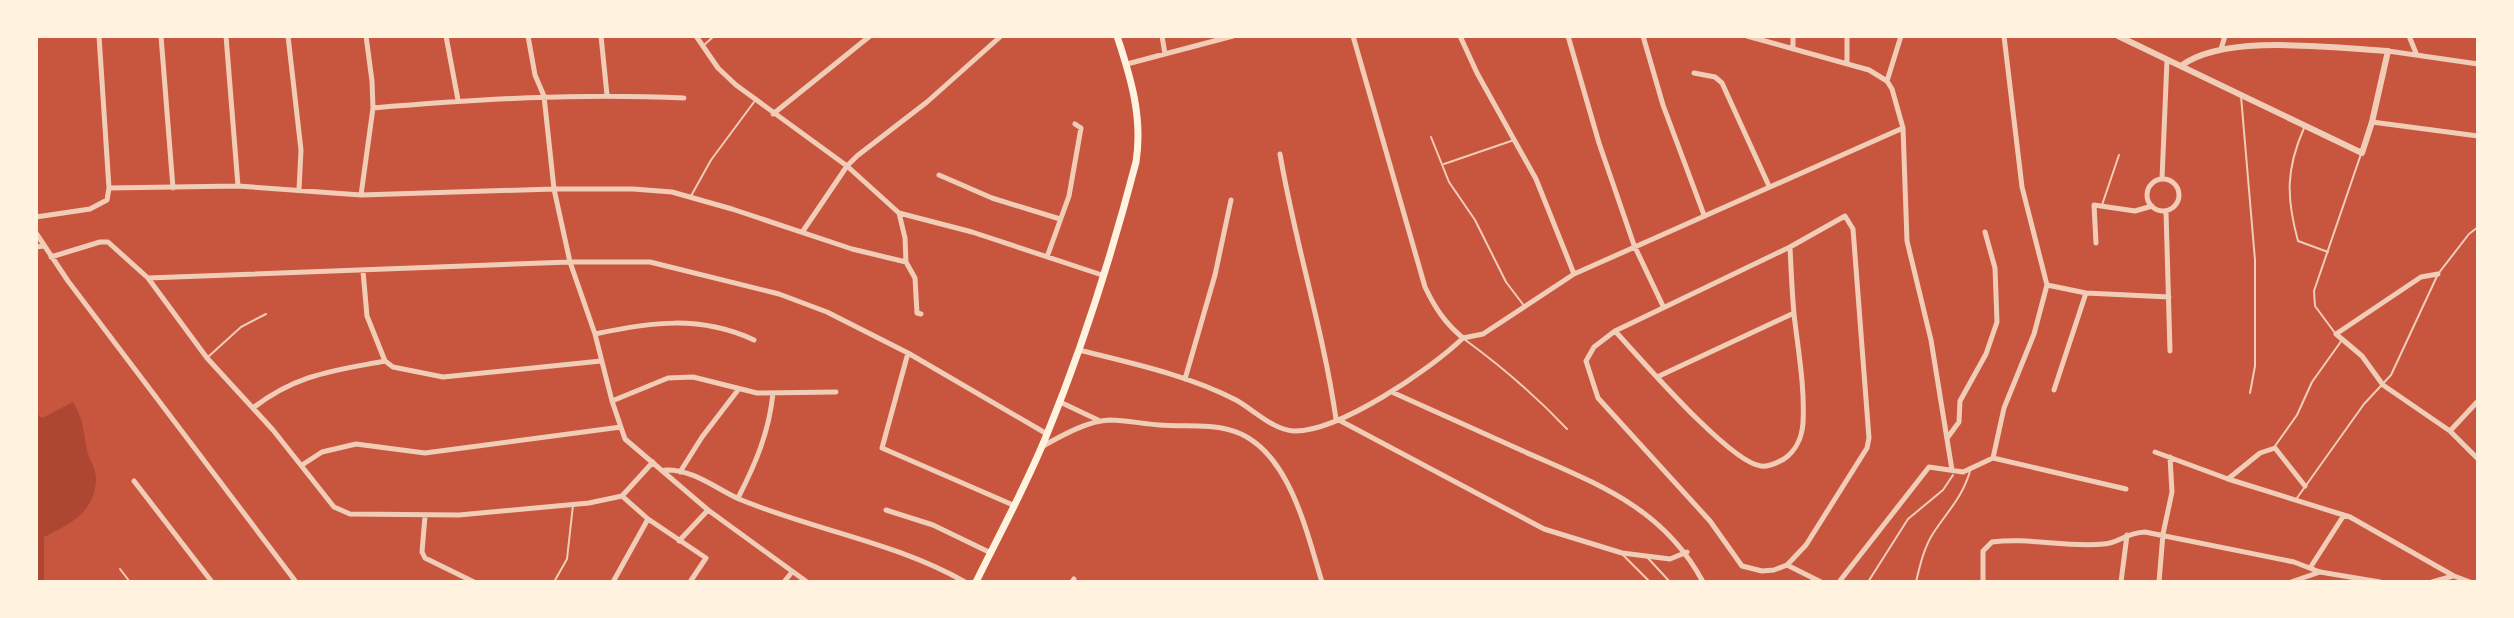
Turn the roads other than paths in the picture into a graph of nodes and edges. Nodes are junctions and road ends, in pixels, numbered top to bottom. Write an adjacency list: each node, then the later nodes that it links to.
1 (99, 36): 65 (street)
2 (161, 36): 66 (street)
3 (226, 36): 63 (street)
4 (288, 36): 68 (street)
5 (366, 36): 47 (street)
6 (446, 36): 45 (street)
7 (528, 36): 43 (street)
8 (601, 36): 42 (street)
9 (696, 36): 28 (street)
10 (714, 36): 28 (lane)
11 (870, 36): 48 (street)
12 (1001, 36): 60 (street)
13 (1117, 36): 35 (main road)
14 (1162, 36): 32 (street)
15 (1233, 36): 32 (street)
16 (1353, 36): 109 (street)
17 (1460, 36): 55 (street)
18 (1568, 36): 84 (street)
19 (1643, 36): 76 (street)
20 (1747, 36): 29 (street)
21 (1793, 36): 29 (street)
22 (1847, 36): 36 (street)
23 (1901, 36): 40 (street)
24 (2004, 36): 98 (street)
25 (2118, 36): 34 (street)
26 (2225, 36): 30 (street)
27 (2409, 36): 33 (street)
28 (702, 47): 46 (street)
29 (1793, 49): 36 (street)
30 (2221, 49): 31 (street); 38 (street)
31 (2388, 51): 33 (street); 49 (street)
32 (1165, 54): 35 (street)
33 (2417, 54): 37 (street)
34 (2167, 60): 38 (street); 62 (street)
35 (1127, 64): 96 (main road)
36 (1847, 64): 40 (street)
37 (2478, 64)
38 (2181, 66): 41 (street)
39 (1694, 73): 64 (street)
40 (1887, 81): 52 (street)
41 (2241, 94): 51 (street); 126 (lane)
42 (607, 95): 43 (street); 44 (street)
43 (544, 96): 45 (street); 67 (street)
44 (684, 98)
45 (458, 100): 47 (street)
46 (756, 100): 48 (street); 70 (lane)
47 (373, 108): 69 (street)
48 (773, 114): 60 (street)
49 (2372, 122): 53 (street); 56 (street)
50 (1075, 124): 78 (street)
51 (2305, 127): 56 (street); 88 (lane)
52 (1903, 128): 64 (street); 137 (street)
53 (2478, 136)
54 (1431, 137): 59 (lane)
55 (1515, 140): 59 (lane); 94 (street)
56 (2362, 153): 88 (lane)
57 (1280, 154): 131 (street)
58 (2119, 155): 72 (lane)
59 (1444, 165): 102 (lane)
60 (847, 166): 75 (street); 80 (street)
61 (939, 175): 78 (street)
62 (2162, 179): 73 (street); 74 (street)
63 (238, 186): 66 (street); 68 (street)
64 (1769, 186): 76 (street)
65 (109, 188): 66 (street); 77 (street)
66 (173, 188)
67 (554, 189): 69 (street); 70 (street); 91 (street)
68 (299, 190): 69 (street)
69 (361, 195)
70 (691, 197): 80 (street)
71 (1231, 200): 119 (street)
72 (2102, 206): 73 (street); 83 (street)
73 (2152, 206): 74 (street)
74 (2166, 211): 100 (street)
75 (899, 213): 90 (street); 92 (street)
76 (1704, 215): 84 (street)
77 (36, 217)
78 (1060, 219): 90 (street)
79 (2478, 227): 95 (lane)
80 (803, 231): 92 (street)
81 (1985, 232): 137 (street)
82 (36, 233): 85 (street)
83 (2096, 243)
84 (1634, 245): 94 (street); 101 (street)
85 (44, 246): 86 (street); 89 (street)
86 (36, 247)
87 (1790, 247): 101 (street); 103 (street); 171 (street)
88 (2328, 252): 108 (lane)
89 (51, 257): 97 (street); 179 (street)
90 (1047, 257): 96 (street)
91 (570, 262): 93 (street); 107 (street); 114 (street)
92 (906, 262): 105 (street)
93 (363, 271): 97 (street); 116 (street)
94 (1574, 274): 102 (street)
95 (2438, 274): 108 (street); 120 (lane)
96 (1102, 275): 112 (main road)
97 (148, 278): 115 (street)
98 (2047, 285): 99 (street); 142 (street)
99 (2086, 293): 100 (street); 122 (street)
100 (2169, 297): 113 (street)
101 (1663, 306): 106 (street)
102 (1525, 307): 109 (street)
103 (1794, 313): 118 (street); 118 (street)
104 (266, 314): 115 (lane)
105 (921, 314)
106 (1615, 331): 118 (street); 171 (street)
107 (595, 334): 111 (street); 117 (street)
108 (2336, 334): 110 (street)
109 (1463, 338): 125 (street); 134 (lane)
110 (2343, 339): 120 (street); 139 (lane)
111 (754, 340)
112 (1079, 350): 119 (street); 129 (main road)
113 (2170, 351)
114 (908, 353): 136 (street); 158 (street)
115 (207, 358): 130 (street)
116 (385, 361): 117 (street); 130 (street)
117 (601, 361): 127 (street)
118 (1657, 377)
119 (1185, 379): 131 (street)
120 (2383, 385): 135 (street); 152 (lane)
121 (738, 390): 124 (street); 127 (street); 148 (street)
122 (2054, 390)
123 (836, 392): 124 (street)
124 (773, 393): 155 (street)
125 (1394, 393): 131 (street); 167 (street)
126 (2250, 393)
127 (612, 401): 133 (street)
128 (2478, 401): 135 (street)
129 (1060, 402): 132 (street); 136 (main road)
130 (253, 408): 145 (street)
131 (1336, 419): 169 (street)
132 (1098, 421): 138 (street); 188 (street)
133 (621, 427): 144 (street); 145 (street)
134 (1567, 429)
135 (2450, 431): 143 (street)
136 (1047, 434): 138 (main road)
137 (1948, 437): 149 (street)
138 (1042, 447): 158 (main road)
139 (2273, 448): 150 (street); 152 (street)
140 (2155, 452): 141 (street)
141 (2170, 457): 150 (street); 165 (street)
142 (1993, 458): 147 (street); 153 (street)
143 (2478, 459)
144 (653, 462): 146 (street); 154 (street)
145 (302, 465): 162 (street)
146 (664, 470): 148 (street); 159 (street)
147 (1970, 471): 149 (street); 195 (lane)
148 (680, 472): 155 (street)
149 (1952, 473): 193 (street); 194 (lane)
150 (2228, 479): 156 (street)
151 (134, 481): 178 (street)
152 (2305, 486): 156 (lane)
153 (2126, 489)
154 (622, 496): 157 (street); 163 (street)
155 (738, 498): 186 (street)
156 (2297, 499): 161 (street)
157 (573, 504): 162 (street); 181 (lane)
158 (1013, 505): 168 (main road)
159 (708, 510): 166 (street); 174 (street)
160 (886, 510): 168 (street)
161 (2344, 515): 172 (street); 176 (street)
162 (425, 516): 180 (street)
163 (648, 519): 166 (street); 182 (street)
164 (2127, 534): 165 (street); 196 (street); 197 (street)
165 (2163, 534): 172 (street); 198 (street)
166 (679, 541): 183 (street)
167 (1687, 552): 170 (street); 191 (street)
168 (991, 553): 187 (main road)
169 (1622, 553): 170 (street); 189 (lane)
170 (1646, 556): 190 (lane)
171 (1787, 565): 192 (street)
172 (2310, 568): 175 (street)
173 (120, 569): 177 (lane)
174 (792, 572): 184 (street); 185 (street)
175 (2320, 572): 199 (street); 200 (street)
176 (2454, 576): 201 (street); 202 (street)
177 (130, 582)
178 (212, 582)
179 (296, 582)
180 (474, 582)
181 (554, 582)
182 (613, 582)
183 (690, 582)
184 (784, 582)
185 (807, 582)
186 (965, 582)
187 (976, 582)
188 (1322, 582)
189 (1650, 582)
190 (1670, 582)
191 (1703, 582)
192 (1821, 582)
193 (1839, 582)
194 (1868, 582)
195 (1916, 582)
196 (1983, 582)
197 (2121, 582)
198 (2159, 582)
199 (2291, 582)
200 (2380, 582)
201 (2432, 582)
202 (2470, 582)

